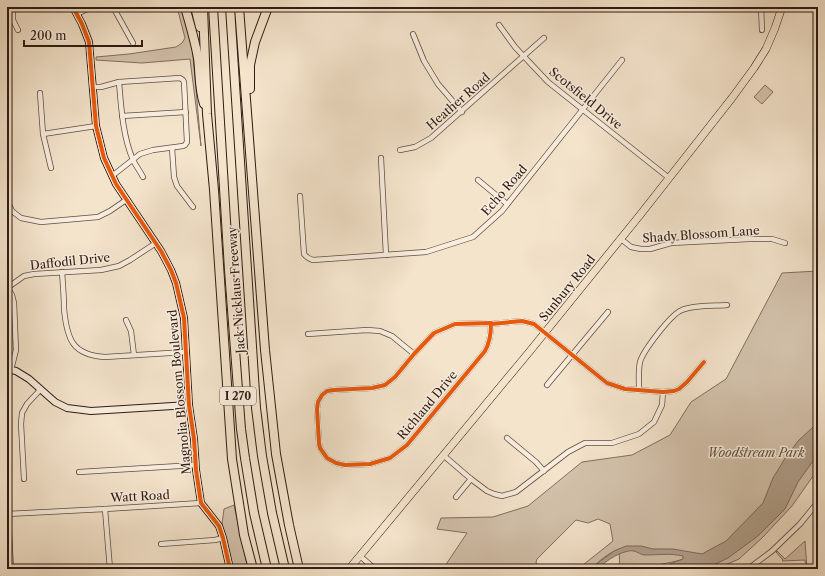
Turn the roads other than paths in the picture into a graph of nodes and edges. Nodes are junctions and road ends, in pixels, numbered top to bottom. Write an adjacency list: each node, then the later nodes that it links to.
1 (13, 7): 16 (street)
2 (73, 7): 14 (street, Magnolia Blossom Boulevard)
3 (91, 7): 14 (street)
4 (113, 7): 20 (street)
5 (185, 7): 30 (highway)
6 (195, 7): 21 (highway)
7 (203, 7): 21 (highway)
8 (213, 7): 94 (highway, Jack Nicklaus Freeway / I 270)
9 (230, 7): 95 (highway, Jack Nicklaus Freeway / I 270)
10 (239, 7): 43 (highway)
11 (268, 7): 43 (highway)
12 (761, 7): 17 (street)
13 (782, 7): 41 (main road, Sunbury Road)
14 (77, 14): 25 (street, Magnolia Blossom Boulevard)
15 (499, 25): 22 (street, Scotsfield Drive)
16 (18, 30)
17 (762, 30)
18 (413, 34): 29 (street)
19 (544, 38): 22 (street, Heather Road)
20 (133, 43)
21 (205, 55): 30 (highway)
22 (524, 56): 27 (street, Scotsfield Drive); 29 (street, Heather Road)
23 (622, 60): 27 (street, Echo Road)
24 (119, 82): 25 (street); 28 (street); 31 (street)
25 (93, 87): 32 (street, Magnolia Blossom Boulevard)
26 (40, 93): 33 (street)
27 (583, 109): 41 (street, Scotsfield Drive); 47 (street, Echo Road)
28 (186, 112): 31 (street); 34 (street)
29 (462, 112): 35 (street, Heather Road)
30 (207, 114): 93 (highway)
31 (122, 116): 37 (street)
32 (96, 126): 33 (street); 39 (street, Magnolia Blossom Boulevard)
33 (43, 134): 38 (street)
34 (172, 148): 37 (street); 48 (street)
35 (400, 150)
36 (380, 158): 54 (street)
37 (133, 160): 39 (street); 40 (street)
38 (51, 168)
39 (112, 176): 46 (street, Magnolia Blossom Boulevard)
40 (143, 177)
41 (669, 178): 51 (main road, Sunbury Road)
42 (478, 180): 47 (street)
43 (253, 187): 96 (highway)
44 (300, 196): 54 (street, Echo Road)
45 (7, 200): 49 (street)
46 (126, 200): 49 (street); 52 (street, Magnolia Blossom Boulevard)
47 (507, 204): 54 (street, Echo Road)
48 (193, 207)
49 (12, 211): 50 (street)
50 (7, 214)
51 (621, 239): 53 (street, Shady Blossom Lane); 61 (main road, Sunbury Road)
52 (156, 242): 55 (street, Daffodil Drive); 63 (street, Magnolia Blossom Boulevard)
53 (785, 243)
54 (386, 255)
55 (62, 272): 56 (street, Daffodil Drive); 66 (street)
56 (7, 288): 68 (street)
57 (727, 305): 71 (street)
58 (608, 312): 65 (street)
59 (126, 320): 66 (street)
60 (491, 324): 61 (street); 64 (street); 64 (street, Richland Drive)
61 (544, 332): 65 (street); 75 (main road, Sunbury Road)
62 (308, 334): 64 (street)
63 (186, 352): 66 (street); 73 (street, Magnolia Blossom Boulevard)
64 (414, 354)
65 (572, 355): 69 (street); 71 (street)
66 (134, 356)
67 (704, 362): 72 (street)
68 (9, 369): 70 (street)
69 (547, 385)
70 (40, 390): 73 (street); 80 (street)
71 (639, 390): 72 (street)
72 (663, 392): 77 (street)
73 (189, 405): 76 (street, Magnolia Blossom Boulevard)
74 (507, 438): 77 (street)
75 (443, 455): 79 (street); 89 (main road, Sunbury Road)
76 (196, 465): 78 (street); 83 (street, Magnolia Blossom Boulevard)
77 (544, 471): 79 (street)
78 (79, 472)
79 (470, 478): 81 (street)
80 (24, 479)
81 (456, 497)
82 (818, 502): 85 (street); 99 (street)
83 (201, 503): 84 (street, Watt Road); 87 (street)
84 (105, 509): 86 (street, Watt Road); 91 (street)
85 (818, 511)
86 (8, 514): 90 (street)
87 (223, 538): 88 (street); 92 (street)
88 (161, 544)
89 (360, 556): 97 (main road, Sunbury Road); 98 (street)
90 (11, 569)
91 (110, 569)
92 (230, 569)
93 (253, 569)
94 (267, 569)
95 (285, 569)
96 (300, 569)
97 (348, 569)
98 (375, 569)
99 (749, 569)

